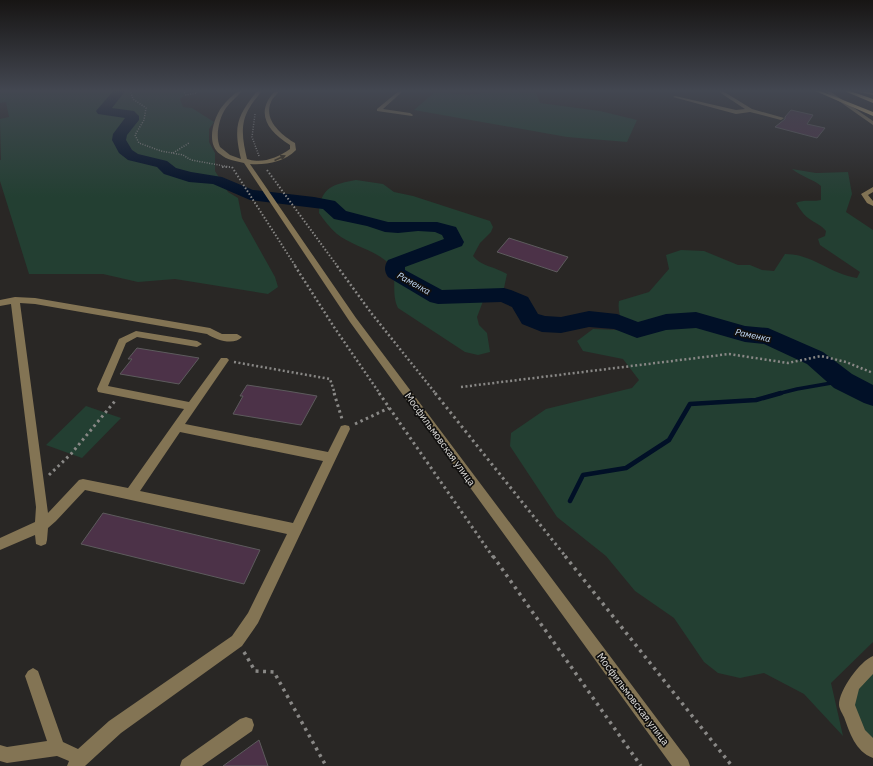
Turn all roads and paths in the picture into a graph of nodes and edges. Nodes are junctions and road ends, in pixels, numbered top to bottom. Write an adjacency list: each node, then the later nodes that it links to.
1 (141, 126): 7 (path)
2 (217, 126): 5 (street, one-way to 5)
3 (240, 126): 44 (street, Мосфильмовская улица)
4 (253, 126): 8 (path)
5 (273, 126)
6 (189, 143): 7 (path)
7 (173, 153): 10 (path)
8 (259, 157)
9 (229, 162): 23 (path)
10 (236, 167)
11 (266, 168): 45 (path)
12 (873, 189): 13 (street)
13 (873, 204)
14 (15, 300): 15 (street); 16 (street); 27 (street)
15 (0, 303)
16 (237, 337)
17 (197, 344): 21 (street)
18 (224, 360): 22 (street); 25 (path)
19 (873, 373): 20 (path)
20 (461, 387)
21 (121, 393): 22 (street); 27 (path)
22 (192, 407): 24 (street)
23 (389, 408): 25 (path); 43 (path)
24 (178, 427): 26 (street); 28 (street)
25 (345, 429): 26 (street)
26 (331, 458): 30 (street)
27 (39, 484): 29 (street)
28 (130, 495): 29 (street); 30 (street)
29 (42, 525): 31 (street); 32 (street)
30 (296, 530): 33 (street)
31 (41, 540)
32 (0, 544)
33 (237, 642): 40 (street); 42 (path)
34 (873, 663): 38 (street)
35 (33, 676): 37 (street)
36 (246, 725): 41 (street)
37 (58, 748): 39 (street); 40 (street)
38 (873, 750)
39 (0, 753)
40 (77, 762)
41 (188, 766)
42 (326, 766)
43 (641, 766)
44 (682, 766)
45 (732, 766)

